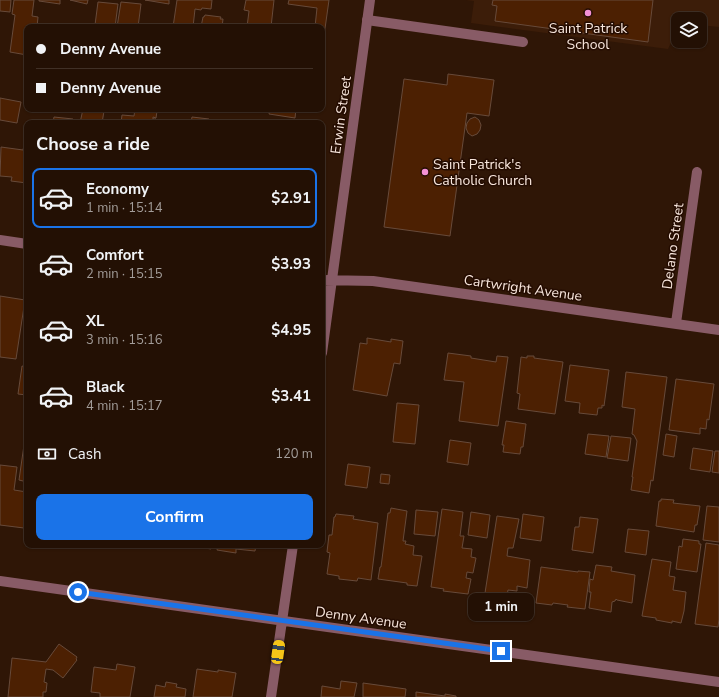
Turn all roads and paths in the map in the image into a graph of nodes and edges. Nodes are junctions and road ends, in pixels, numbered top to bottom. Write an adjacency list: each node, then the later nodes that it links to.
1 (370, 0): 2 (street, Erwin Street)
2 (367, 20): 3 (street); 7 (street, Erwin Street)
3 (523, 42)
4 (697, 172): 9 (street, Delano Street)
5 (0, 240): 6 (street)
6 (24, 244)
7 (333, 279): 8 (street, Cartwright Avenue); 9 (street, Cartwright Avenue); 11 (street, Erwin Street)
8 (325, 280)
9 (676, 324): 10 (street, Cartwright Avenue)
10 (719, 330)
11 (325, 333)
12 (294, 548): 14 (street)
13 (0, 581): 14 (street, Denny Avenue)
14 (282, 621): 15 (street, Denny Avenue); 16 (street)
15 (719, 682)
16 (271, 697)

